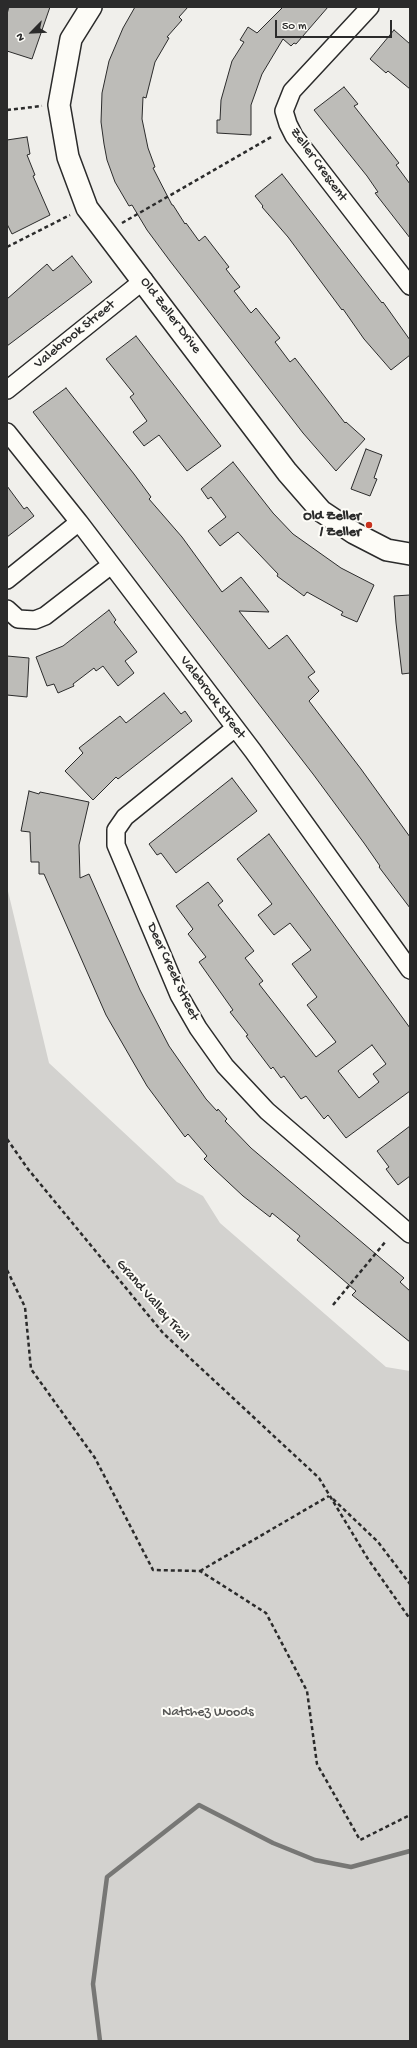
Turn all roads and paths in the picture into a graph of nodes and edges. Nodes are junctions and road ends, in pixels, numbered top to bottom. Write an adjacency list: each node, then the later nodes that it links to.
1 (91, 7): 6 (street, Old Zeller Drive)
2 (370, 7): 10 (street, Zeller Crescent)
3 (43, 106): 4 (path)
4 (7, 110)
5 (273, 136): 7 (path)
6 (87, 208): 8 (path); 9 (street, Old Zeller Drive)
7 (121, 224)
8 (7, 247)
9 (144, 280): 11 (street, Valebrook Street); 14 (street, Old Zeller Drive)
10 (410, 286)
11 (7, 390)
12 (7, 432): 13 (street, Valebrook Street)
13 (79, 522): 15 (street, Valebrook Street); 16 (street)
14 (410, 554)
15 (111, 565): 17 (street); 18 (street, Valebrook Street)
16 (7, 580)
17 (7, 609)
18 (235, 728): 19 (street, Valebrook Street); 21 (street, Deer Creek Street)
19 (410, 970)
20 (7, 1139): 25 (path, Grand Valley Trail)
21 (407, 1227)
22 (386, 1241): 24 (path)
23 (7, 1270): 26 (path)
24 (333, 1305)
25 (329, 1496): 26 (path); 27 (path); 28 (path)
26 (200, 1571): 29 (path)
27 (410, 1584)
28 (410, 1619)
29 (410, 1815)

